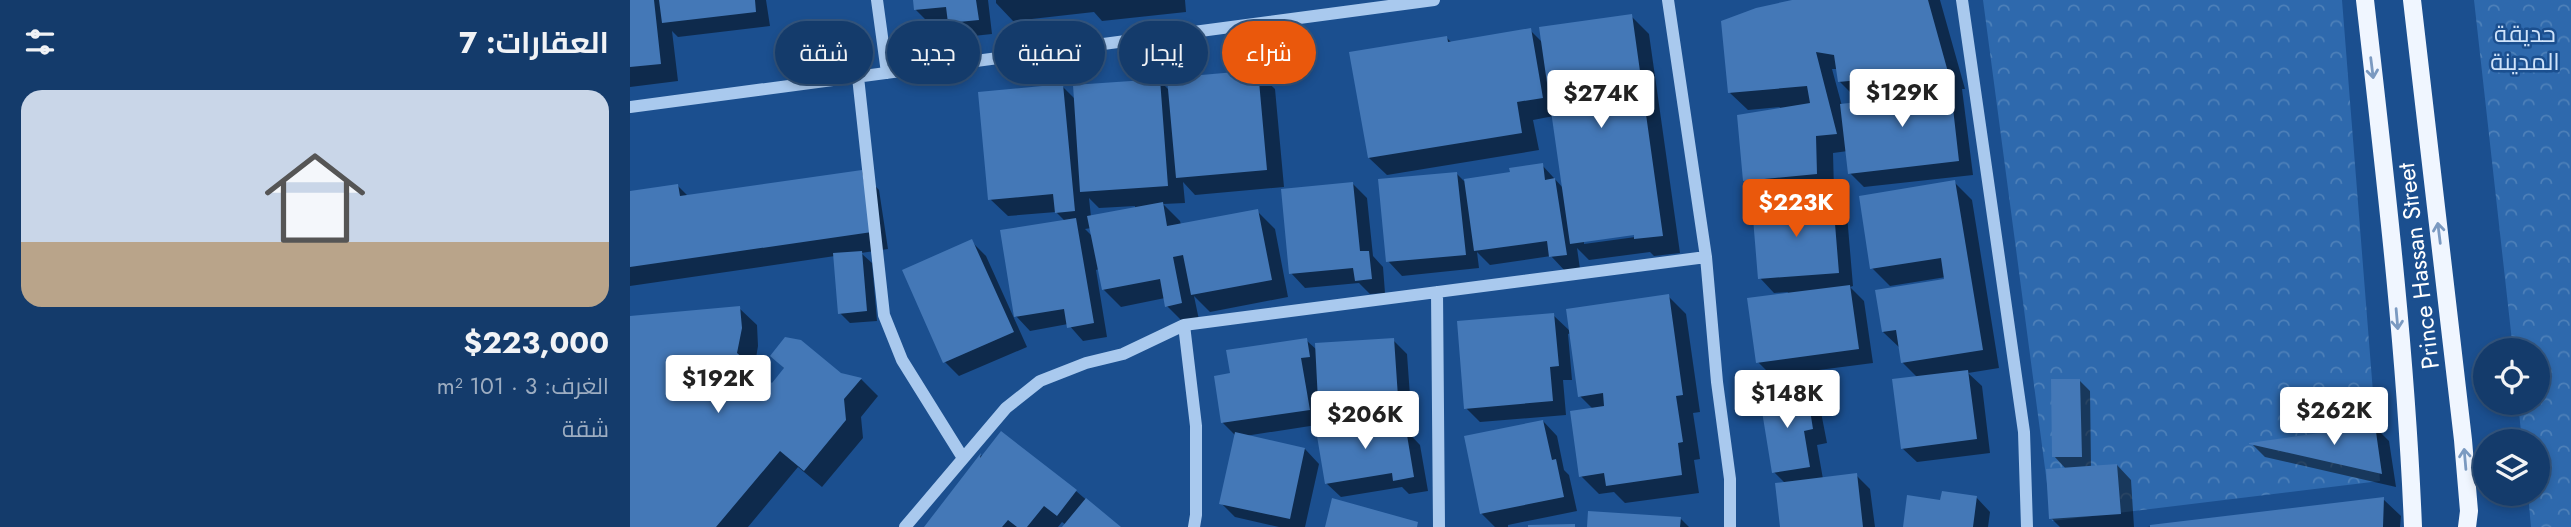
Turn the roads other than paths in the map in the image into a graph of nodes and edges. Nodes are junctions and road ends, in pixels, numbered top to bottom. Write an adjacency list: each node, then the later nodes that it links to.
1 (877, 0): 8 (street)
2 (1434, 0): 7 (street)
3 (1668, 0): 13 (street)
4 (1962, 0): 22 (street)
5 (2365, 0): 23 (main road, Prince Hassan Street, one-way to 23)
6 (2412, 0): 17 (main road, Prince Hassan Street, one-way to 6)
7 (980, 61)
8 (887, 73): 9 (street)
9 (873, 75)
10 (805, 84): 12 (street)
11 (859, 84): 16 (street)
12 (630, 107)
13 (1706, 257): 14 (street); 21 (street)
14 (1437, 292): 15 (street); 20 (street)
15 (1184, 325): 16 (street); 19 (street)
16 (963, 458): 18 (street)
17 (2469, 522)
18 (905, 527)
19 (1194, 527)
20 (1439, 527)
21 (1730, 527)
22 (2027, 527)
23 (2413, 527)

